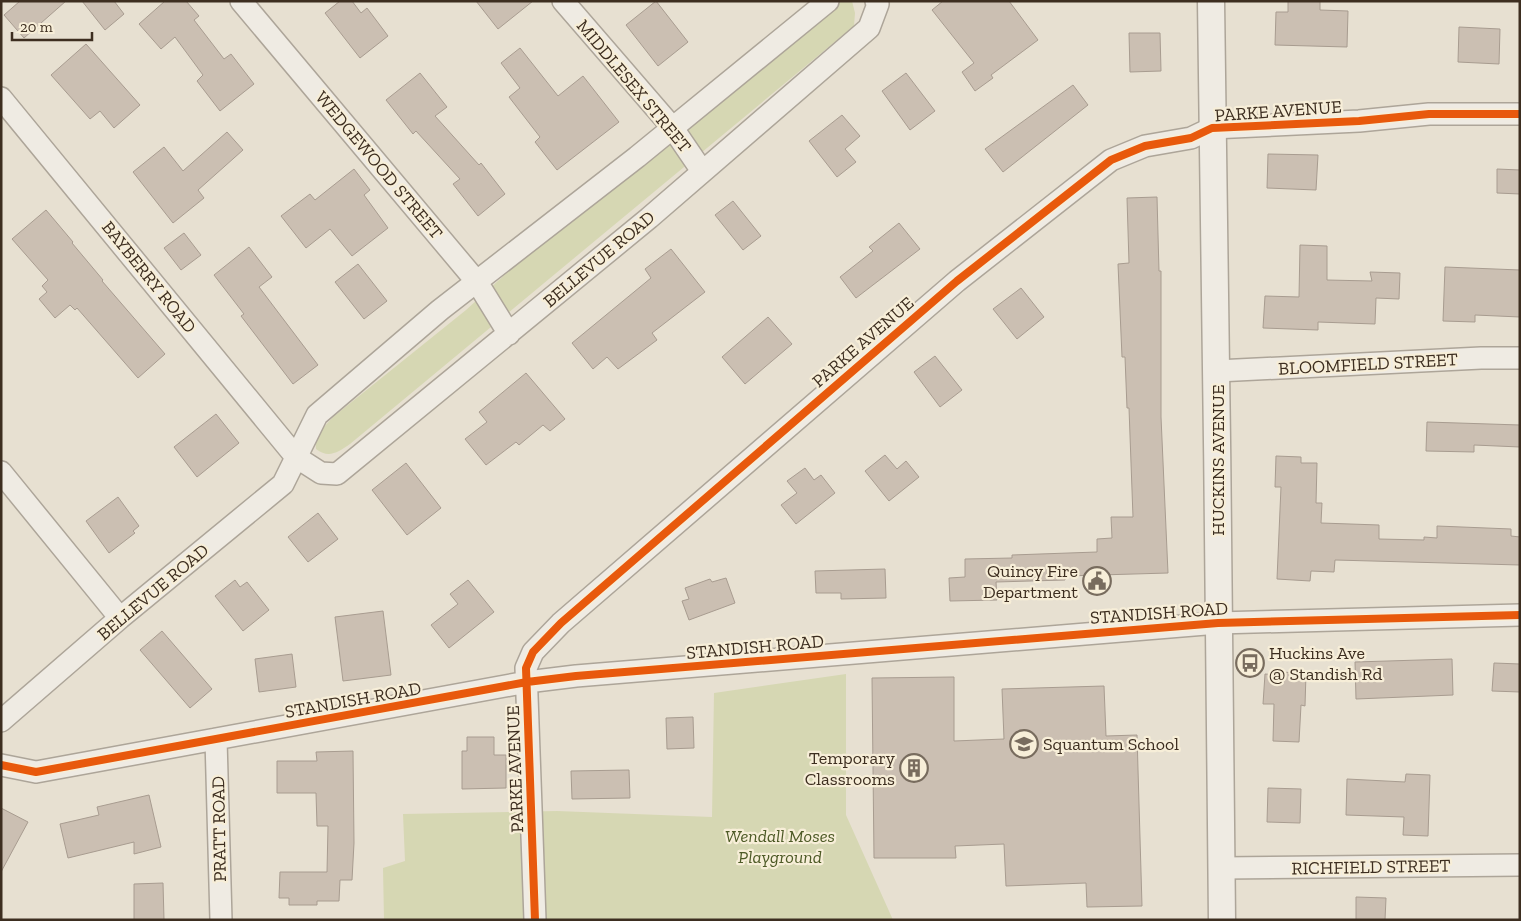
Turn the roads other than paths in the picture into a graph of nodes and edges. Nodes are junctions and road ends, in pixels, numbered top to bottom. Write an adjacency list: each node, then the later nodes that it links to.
1 (241, 1): 11 (street, WEDGEWOOD STREET)
2 (563, 1): 8 (street, MIDDLESEX STREET)
3 (828, 1): 8 (street, BELLEVUE ROAD)
4 (876, 1): 10 (street, BELLEVUE ROAD)
5 (1211, 1): 9 (street, HUCKINS AVENUE)
6 (1, 98): 15 (street, BAYBERRY ROAD)
7 (1520, 114): 9 (street, PARKE AVENUE)
8 (672, 127): 10 (street, MIDDLESEX STREET); 11 (street, BELLEVUE ROAD)
9 (1212, 128): 14 (street, HUCKINS AVENUE); 20 (street, PARKE AVENUE)
10 (702, 171): 12 (street, BELLEVUE ROAD)
11 (477, 282): 12 (street, WEDGEWOOD STREET); 15 (street, BELLEVUE ROAD)
12 (509, 334): 15 (street, BELLEVUE ROAD)
13 (1520, 358): 14 (street, BLOOMFIELD STREET)
14 (1217, 371): 19 (street, HUCKINS AVENUE)
15 (296, 457): 18 (street, BELLEVUE ROAD)
16 (1, 472): 18 (street)
17 (1520, 615): 19 (street, STANDISH ROAD)
18 (120, 618): 21 (street, BELLEVUE ROAD)
19 (1218, 623): 20 (street, STANDISH ROAD); 25 (street, HUCKINS AVENUE)
20 (527, 682): 22 (street, STANDISH ROAD); 27 (street, PARKE AVENUE)
21 (1, 721)
22 (216, 739): 23 (street, STANDISH ROAD); 26 (street, PRATT ROAD)
23 (1, 765)
24 (1520, 865): 25 (street, RICHFIELD STREET)
25 (1222, 868): 28 (street, HUCKINS AVENUE)
26 (221, 920)
27 (535, 920)
28 (1222, 920)

